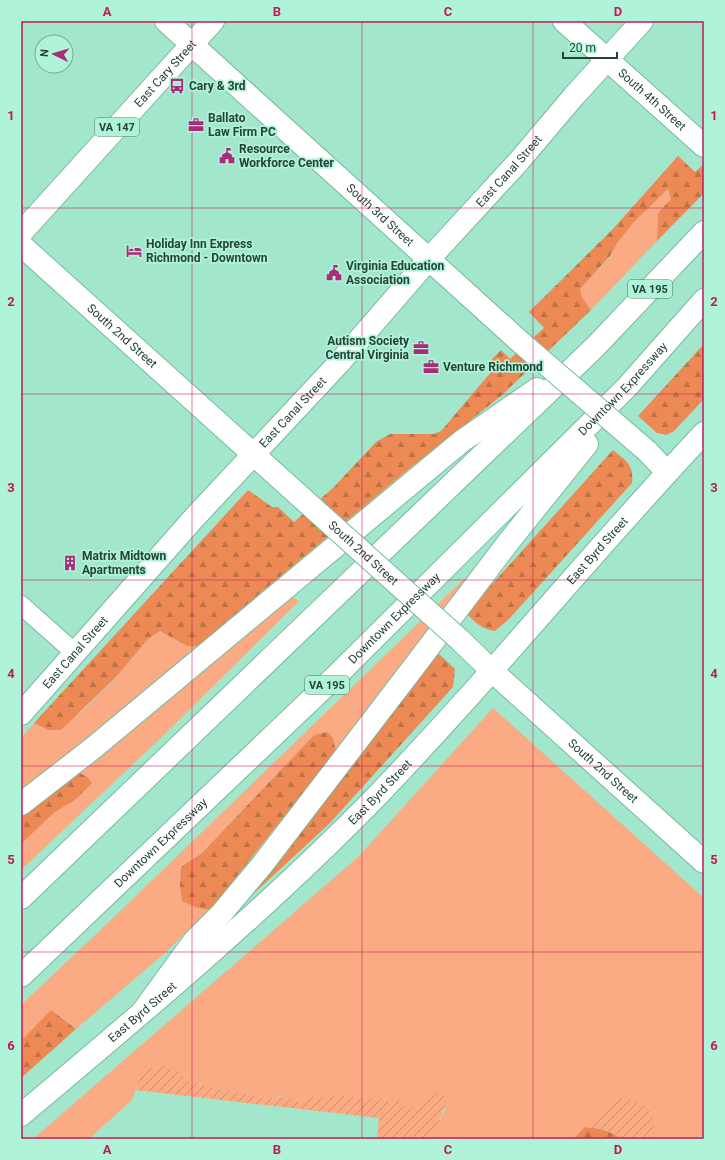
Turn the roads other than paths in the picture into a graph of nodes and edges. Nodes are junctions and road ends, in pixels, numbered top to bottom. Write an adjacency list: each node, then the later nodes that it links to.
1 (166, 21): 5 (main road, South 3rd Street)
2 (213, 21): 5 (main road, East Cary Street / VA 147)
3 (564, 21): 6 (main road, South 4th Street)
4 (642, 21): 6 (main road, East Canal Street)
5 (192, 44): 9 (main road, East Cary Street / VA 147); 11 (main road, South 3rd Street)
6 (608, 60): 7 (main road, South 4th Street); 11 (main road, East Canal Street)
7 (704, 146)
8 (704, 232): 13 (main road, VA 195)
9 (21, 233)
10 (21, 245): 16 (main road, South 2nd Street)
11 (429, 259): 16 (main road, East Canal Street); 17 (main road, South 3rd Street, bridge)
12 (704, 300): 14 (main road, Downtown Expressway / VA 195)
13 (596, 346): 22 (main road); 24 (main road, VA 195)
14 (627, 387): 25 (main road, Downtown Expressway / VA 195); 26 (main road)
15 (704, 433): 17 (main road, East Byrd Street)
16 (254, 454): 19 (main road, East Canal Street); 20 (main road, South 2nd Street, bridge)
17 (667, 472): 20 (main road, East Byrd Street)
18 (21, 605): 19 (street)
19 (75, 653): 21 (main road, East Canal Street)
20 (491, 670): 23 (main road, South 2nd Street); 26 (main road, East Byrd Street)
21 (21, 714)
22 (21, 804)
23 (704, 862)
24 (21, 898)
25 (21, 976)
26 (143, 1011): 27 (main road, East Byrd Street)
27 (21, 1115)

